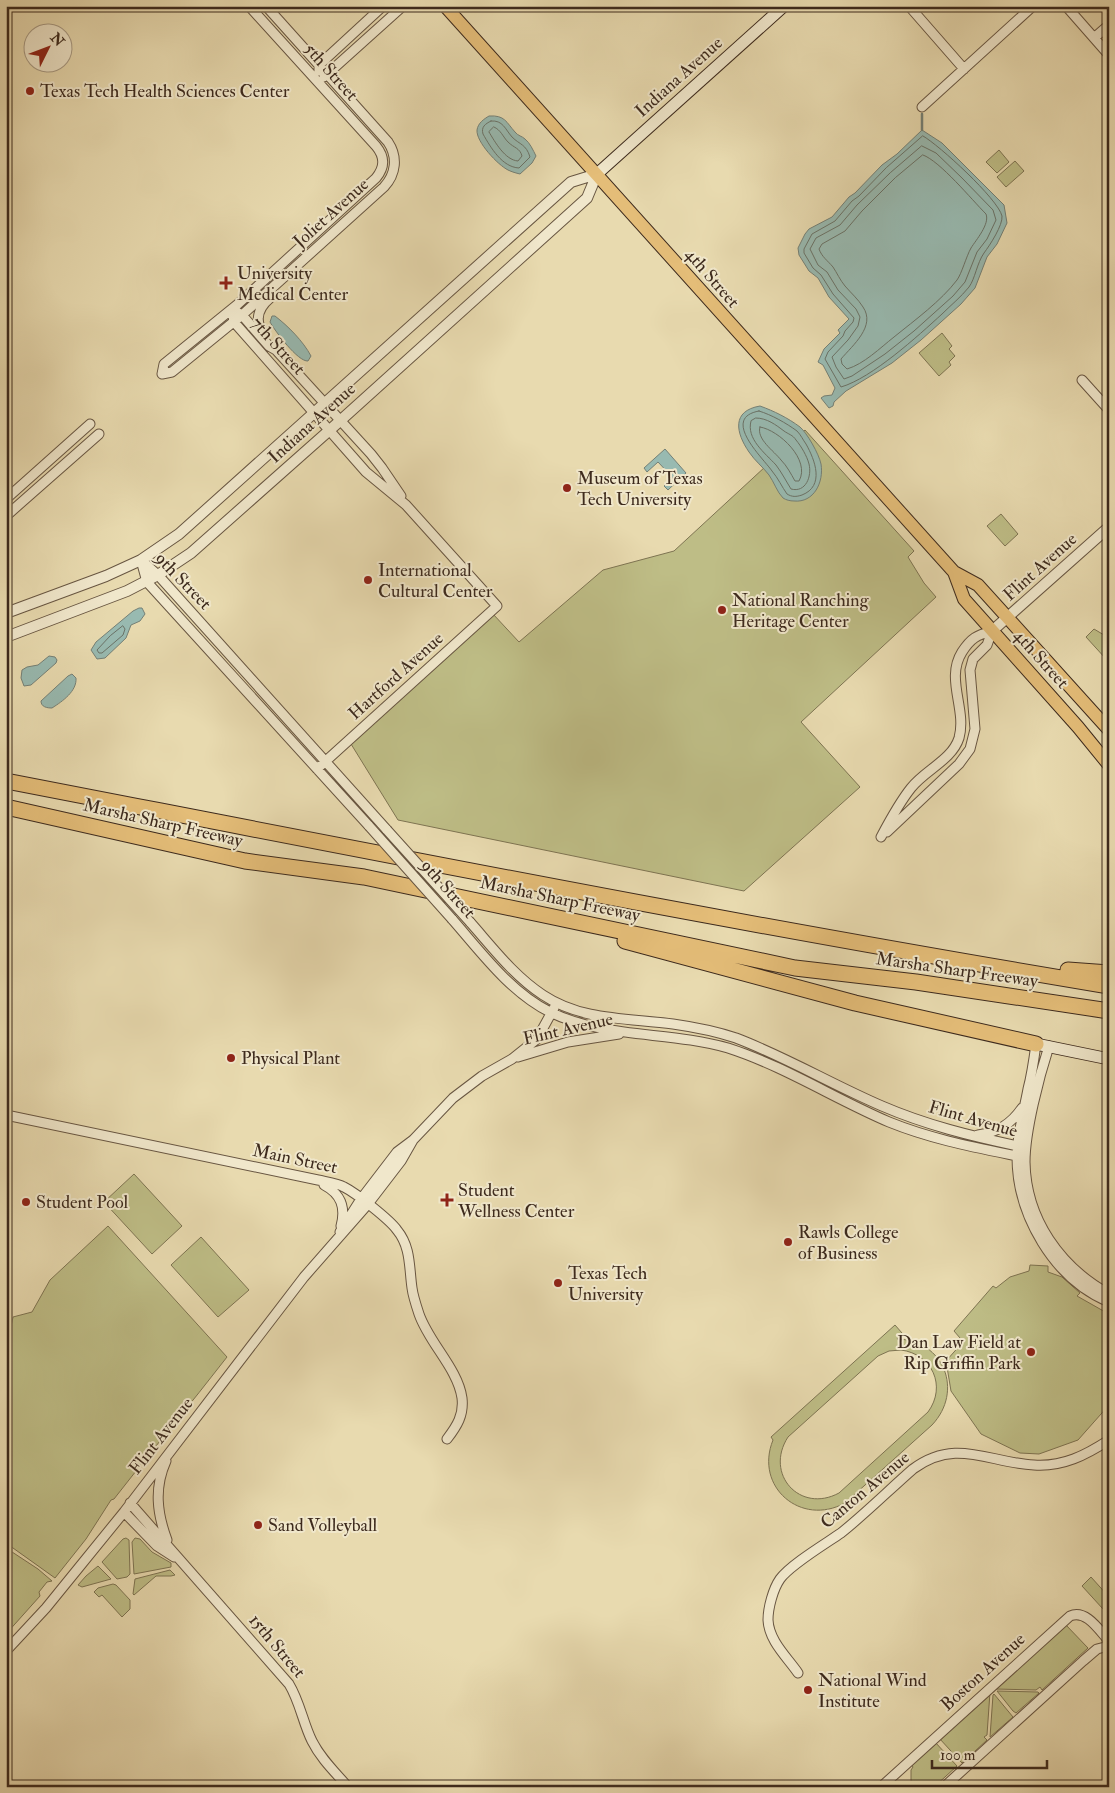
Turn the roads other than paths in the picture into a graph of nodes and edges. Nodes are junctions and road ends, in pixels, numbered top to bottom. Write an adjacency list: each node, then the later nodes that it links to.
1 (249, 6): 16 (street, 5th Street)
2 (266, 6): 13 (street, 5th Street)
3 (383, 6): 13 (street)
4 (402, 6): 15 (street)
5 (445, 6): 20 (main road, 4th Street)
6 (784, 6): 20 (main road, Indiana Avenue)
7 (908, 6): 14 (street)
8 (1033, 6): 14 (street)
9 (1066, 6): 11 (street)
10 (1109, 25): 11 (street)
11 (1094, 38): 12 (street)
12 (1109, 54)
13 (319, 65): 15 (street, 5th Street); 16 (street)
14 (964, 69): 17 (street)
15 (328, 74): 16 (street); 18 (street, 5th Street)
16 (318, 82): 19 (street, 5th Street)
17 (922, 107)
18 (395, 162): 21 (street, Joliet Avenue)
19 (383, 164): 22 (street, Joliet Avenue)
20 (597, 174): 27 (street, Indiana Avenue); 30 (street, Indiana Avenue); 39 (main road, 4th Street)
21 (275, 285): 23 (street, Joliet Avenue); 25 (street)
22 (232, 309): 23 (street, 7th Street); 24 (street, 7th Street); 24 (street, Joliet Avenue)
23 (242, 315): 24 (street, Joliet Avenue); 25 (street, 7th Street)
24 (234, 322): 29 (street, 7th Street)
25 (276, 350): 27 (street, 7th Street)
26 (1082, 380): 28 (street)
27 (325, 404): 29 (street, Indiana Avenue); 30 (street, 7th Street)
28 (1109, 410)
29 (314, 413): 32 (street, 7th Street); 38 (street, Indiana Avenue)
30 (341, 420): 32 (street, Indiana Avenue); 35 (street, 7th Street)
31 (90, 424): 34 (street)
32 (329, 431): 35 (street, 7th Street); 40 (street, Indiana Avenue)
33 (99, 434): 36 (street)
34 (6, 500)
35 (406, 505): 42 (street, 7th Street)
36 (6, 516)
37 (1109, 527): 44 (street, Flint Avenue)
38 (141, 560): 40 (street, 9th Street); 41 (street, 9th Street); 43 (street, Indiana Avenue)
39 (954, 572): 44 (main road, 4th Street); 45 (main road, 4th Street)
40 (158, 575): 41 (street, Indiana Avenue); 48 (street, 9th Street)
41 (147, 582): 46 (street, Indiana Avenue); 50 (street, 9th Street)
42 (498, 606): 48 (street, Hartford Avenue)
43 (6, 613)
44 (1008, 617): 45 (street, Flint Avenue); 47 (main road, 4th Street)
45 (992, 631): 45 (street, Flint Avenue); 49 (main road, 4th Street)
46 (6, 636)
47 (1109, 730)
48 (325, 762): 50 (street, Hartford Avenue); 57 (street, 9th Street, bridge)
49 (1109, 765)
50 (317, 769): 59 (street, 9th Street, bridge)
51 (6, 781): 54 (highway, Marsha Sharp Freeway)
52 (6, 807): 53 (highway, Marsha Sharp Freeway)
53 (458, 897): 58 (highway, Marsha Sharp Freeway); 61 (highway)
54 (956, 960): 55 (highway); 56 (highway, Marsha Sharp Freeway)
55 (1109, 973)
56 (1109, 986)
57 (557, 1003): 59 (street, Flint Avenue); 66 (street, Flint Avenue)
58 (1109, 1011)
59 (551, 1012): 60 (street, Flint Avenue); 62 (street, Flint Avenue)
60 (632, 1032): 62 (street, Flint Avenue); 67 (street, Flint Avenue)
61 (1043, 1045): 63 (main road); 64 (street); 67 (street)
62 (512, 1059): 69 (street, Flint Avenue)
63 (1109, 1059)
64 (1025, 1103): 66 (street); 67 (street)
65 (6, 1115): 68 (street, Main Street)
66 (972, 1136): 67 (street, Flint Avenue)
67 (1020, 1152): 71 (street); 72 (street)
68 (315, 1179): 69 (street, Main Street); 70 (street)
69 (365, 1202): 70 (street, Flint Avenue); 73 (street, Main Street)
70 (337, 1238): 75 (street, Flint Avenue)
71 (1109, 1294)
72 (1109, 1302)
73 (447, 1439)
74 (1109, 1440): 82 (street, Canton Avenue)
75 (176, 1442): 76 (street, Flint Avenue); 78 (street)
76 (130, 1502): 77 (street, Flint Avenue); 78 (street, 15th Street)
77 (124, 1512): 78 (street, 15th Street); 81 (street, Flint Avenue)
78 (180, 1561): 83 (street, 15th Street)
79 (1109, 1641): 84 (street, Boston Avenue)
80 (1109, 1646): 85 (street)
81 (6, 1652)
82 (798, 1672)
83 (348, 1787)
84 (881, 1787)
85 (944, 1787)

